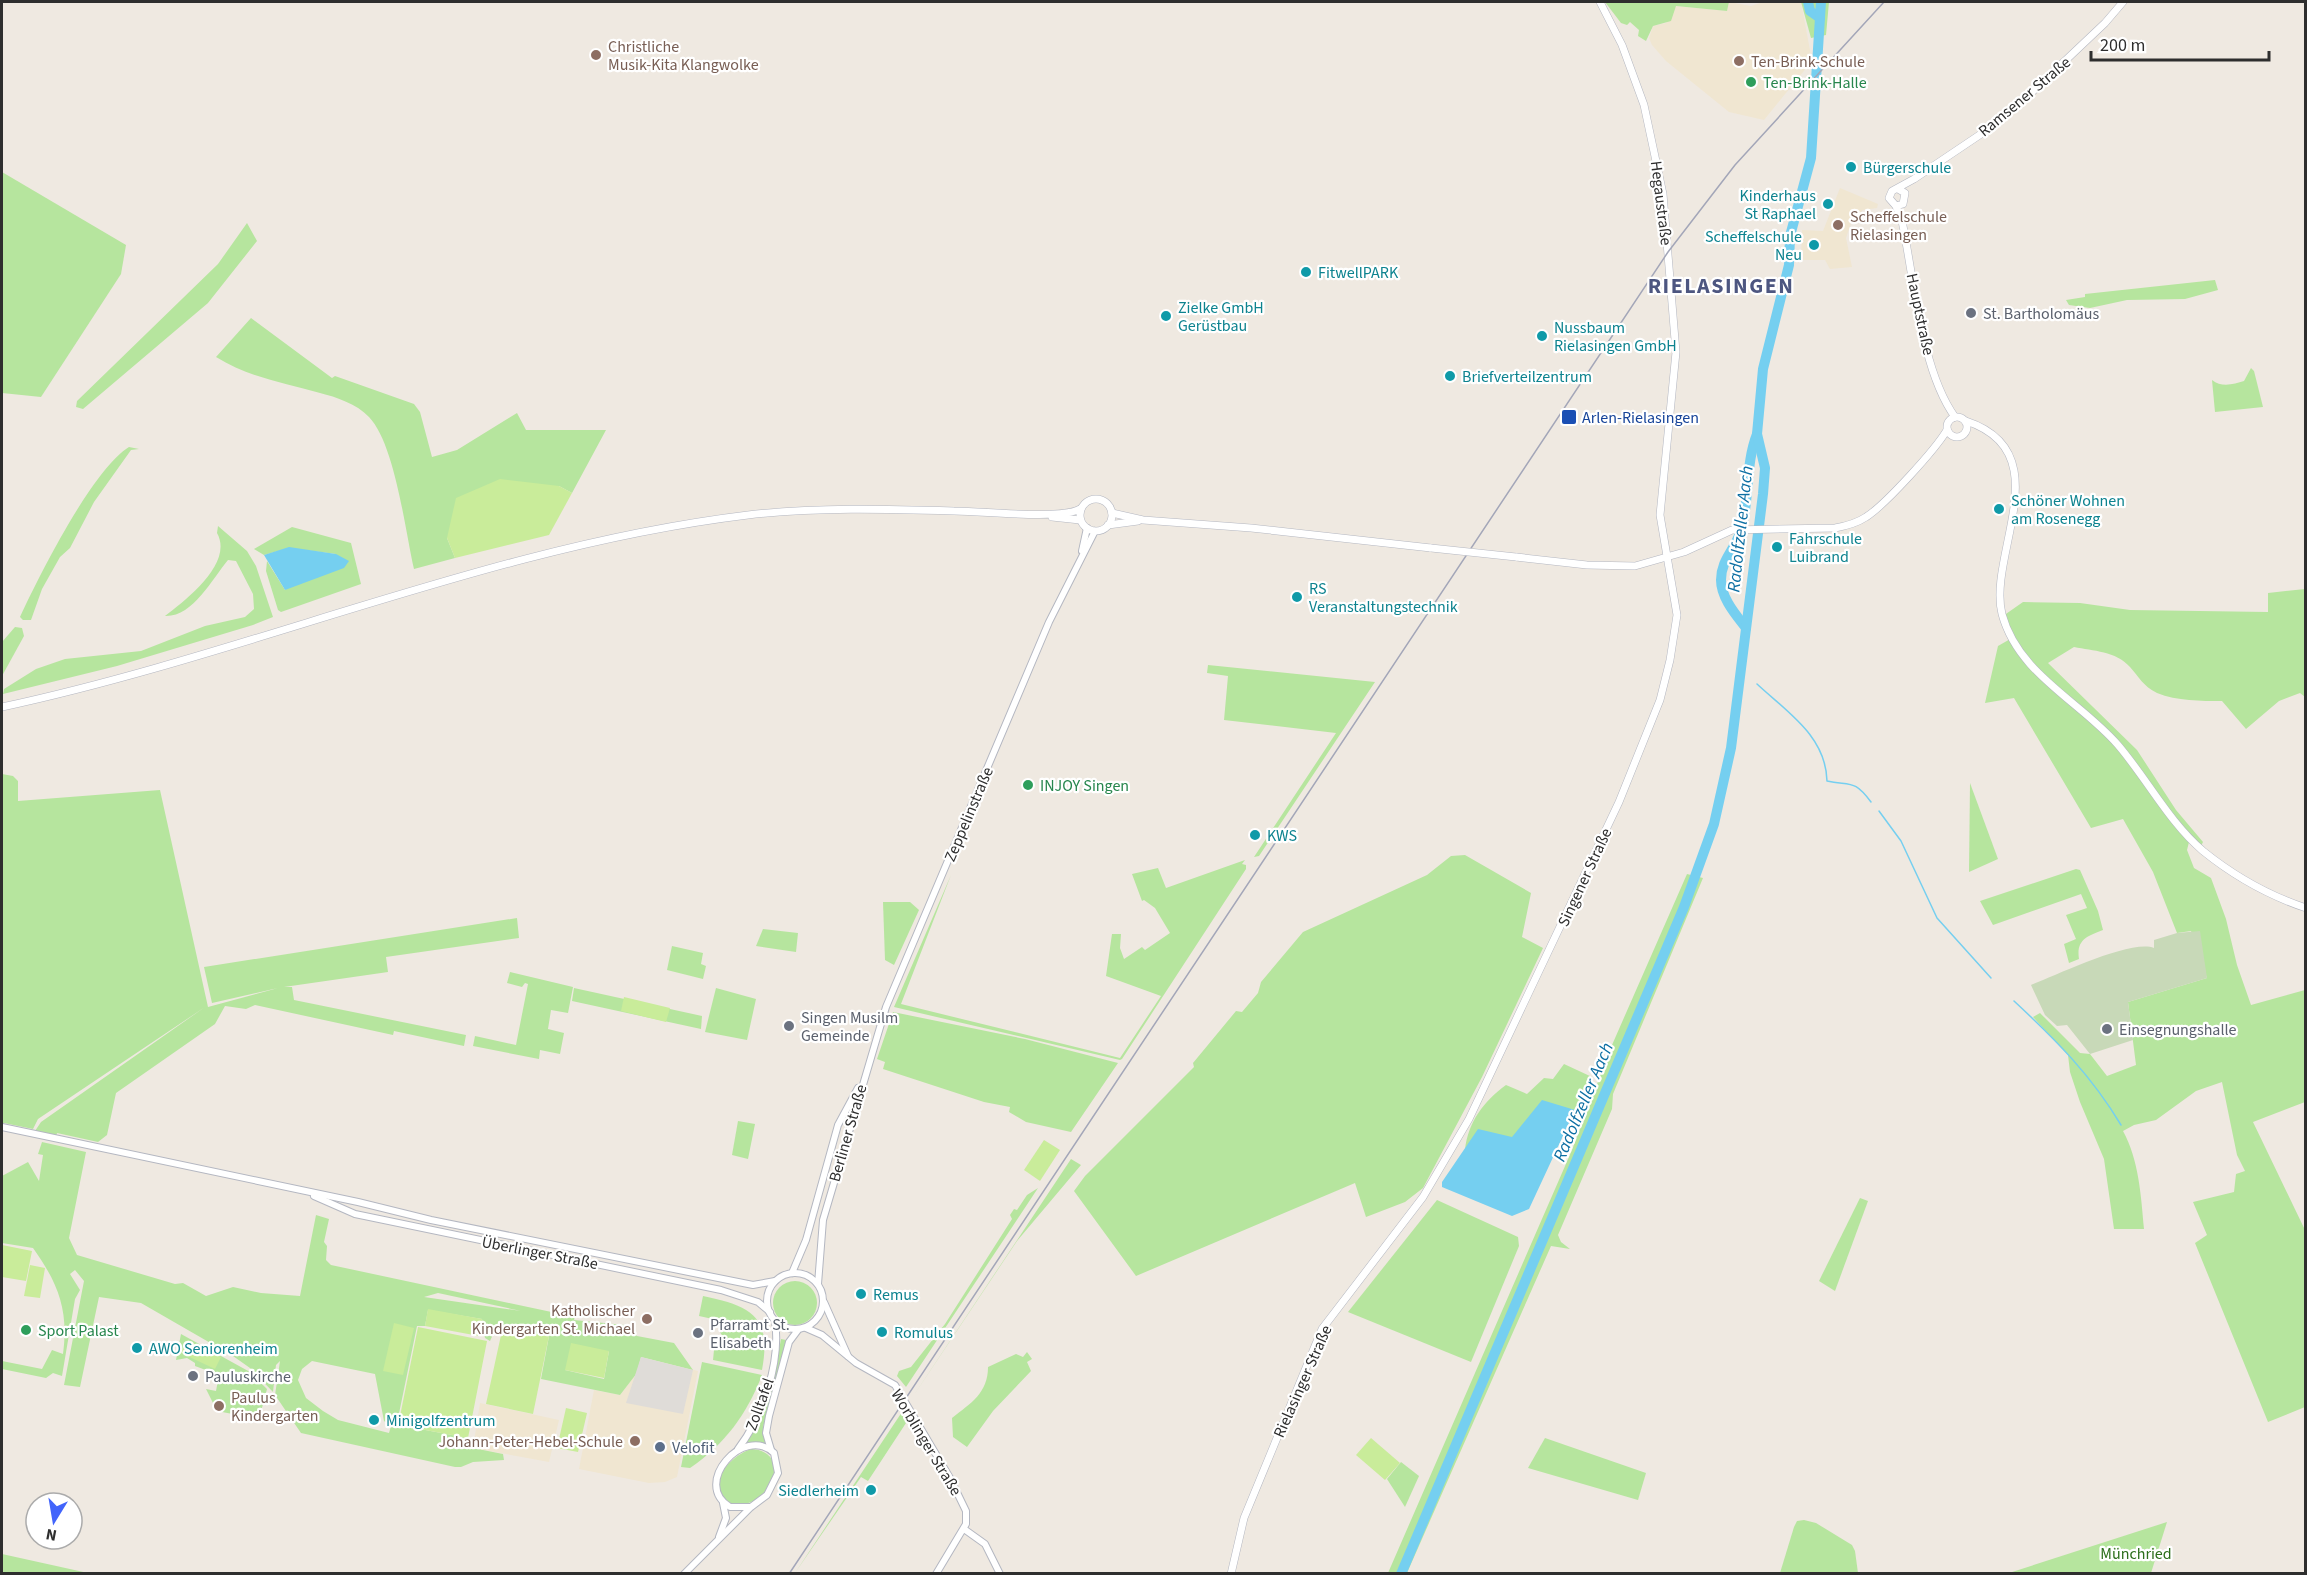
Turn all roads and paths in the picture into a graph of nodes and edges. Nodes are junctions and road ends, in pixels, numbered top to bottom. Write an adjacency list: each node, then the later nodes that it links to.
1 (1600, 2): 20 (main road, Hegaustraße)
2 (2123, 2): 3 (main road, Ramsener Straße)
3 (1914, 180): 4 (main road, Ramsener Straße); 5 (main road, Ramsener Straße)
4 (1898, 189): 5 (main road); 5 (main road)
5 (1902, 202): 6 (main road, Hauptstraße)
6 (1952, 419): 7 (main road); 10 (main road)
7 (1966, 421): 8 (main road); 9 (main road)
8 (1983, 428): 9 (main road); 22 (main road)
9 (1967, 431): 10 (main road)
10 (1950, 433): 20 (main road)
11 (1080, 509): 12 (main road); 13 (main road); 14 (main road)
12 (1112, 513): 15 (main road); 16 (main road)
13 (1044, 514): 14 (main road); 21 (main road)
14 (1080, 520): 17 (main road)
15 (1143, 520): 16 (main road); 20 (main road, bridge)
16 (1108, 525): 18 (main road)
17 (1087, 528): 18 (main road); 19 (street, Zeppelinstraße)
18 (1095, 531): 19 (street, Zeppelinstraße)
19 (1082, 555): 23 (street, Zeppelinstraße)
20 (1666, 558): 25 (main road, Singener Straße)
21 (2, 707)
22 (2306, 908)
23 (864, 1077): 27 (street, Berliner Straße); 29 (street, Berliner Straße)
24 (2, 1127): 26 (street, Überlinger Straße)
25 (1434, 1180): 44 (main road, Rielasinger Straße)
26 (308, 1193): 28 (street, Überlinger Straße); 31 (street, Überlinger Straße)
27 (792, 1273): 28 (street); 29 (street)
28 (776, 1281): 31 (street)
29 (818, 1284): 30 (street)
30 (823, 1302): 33 (street); 34 (street)
31 (770, 1312): 32 (street)
32 (775, 1320): 33 (street); 35 (street, Zolltafel)
33 (802, 1329): 34 (street, Worblinger Straße); 36 (street, Zolltafel)
34 (848, 1356): 39 (street, Worblinger Straße)
35 (737, 1450): 36 (street); 37 (street)
36 (771, 1450): 38 (street)
37 (723, 1503): 38 (street); 40 (street)
38 (751, 1507): 40 (street)
39 (964, 1529): 42 (street); 43 (street)
40 (712, 1546): 41 (street)
41 (684, 1574)
42 (936, 1574)
43 (1000, 1574)
44 (1231, 1574)

